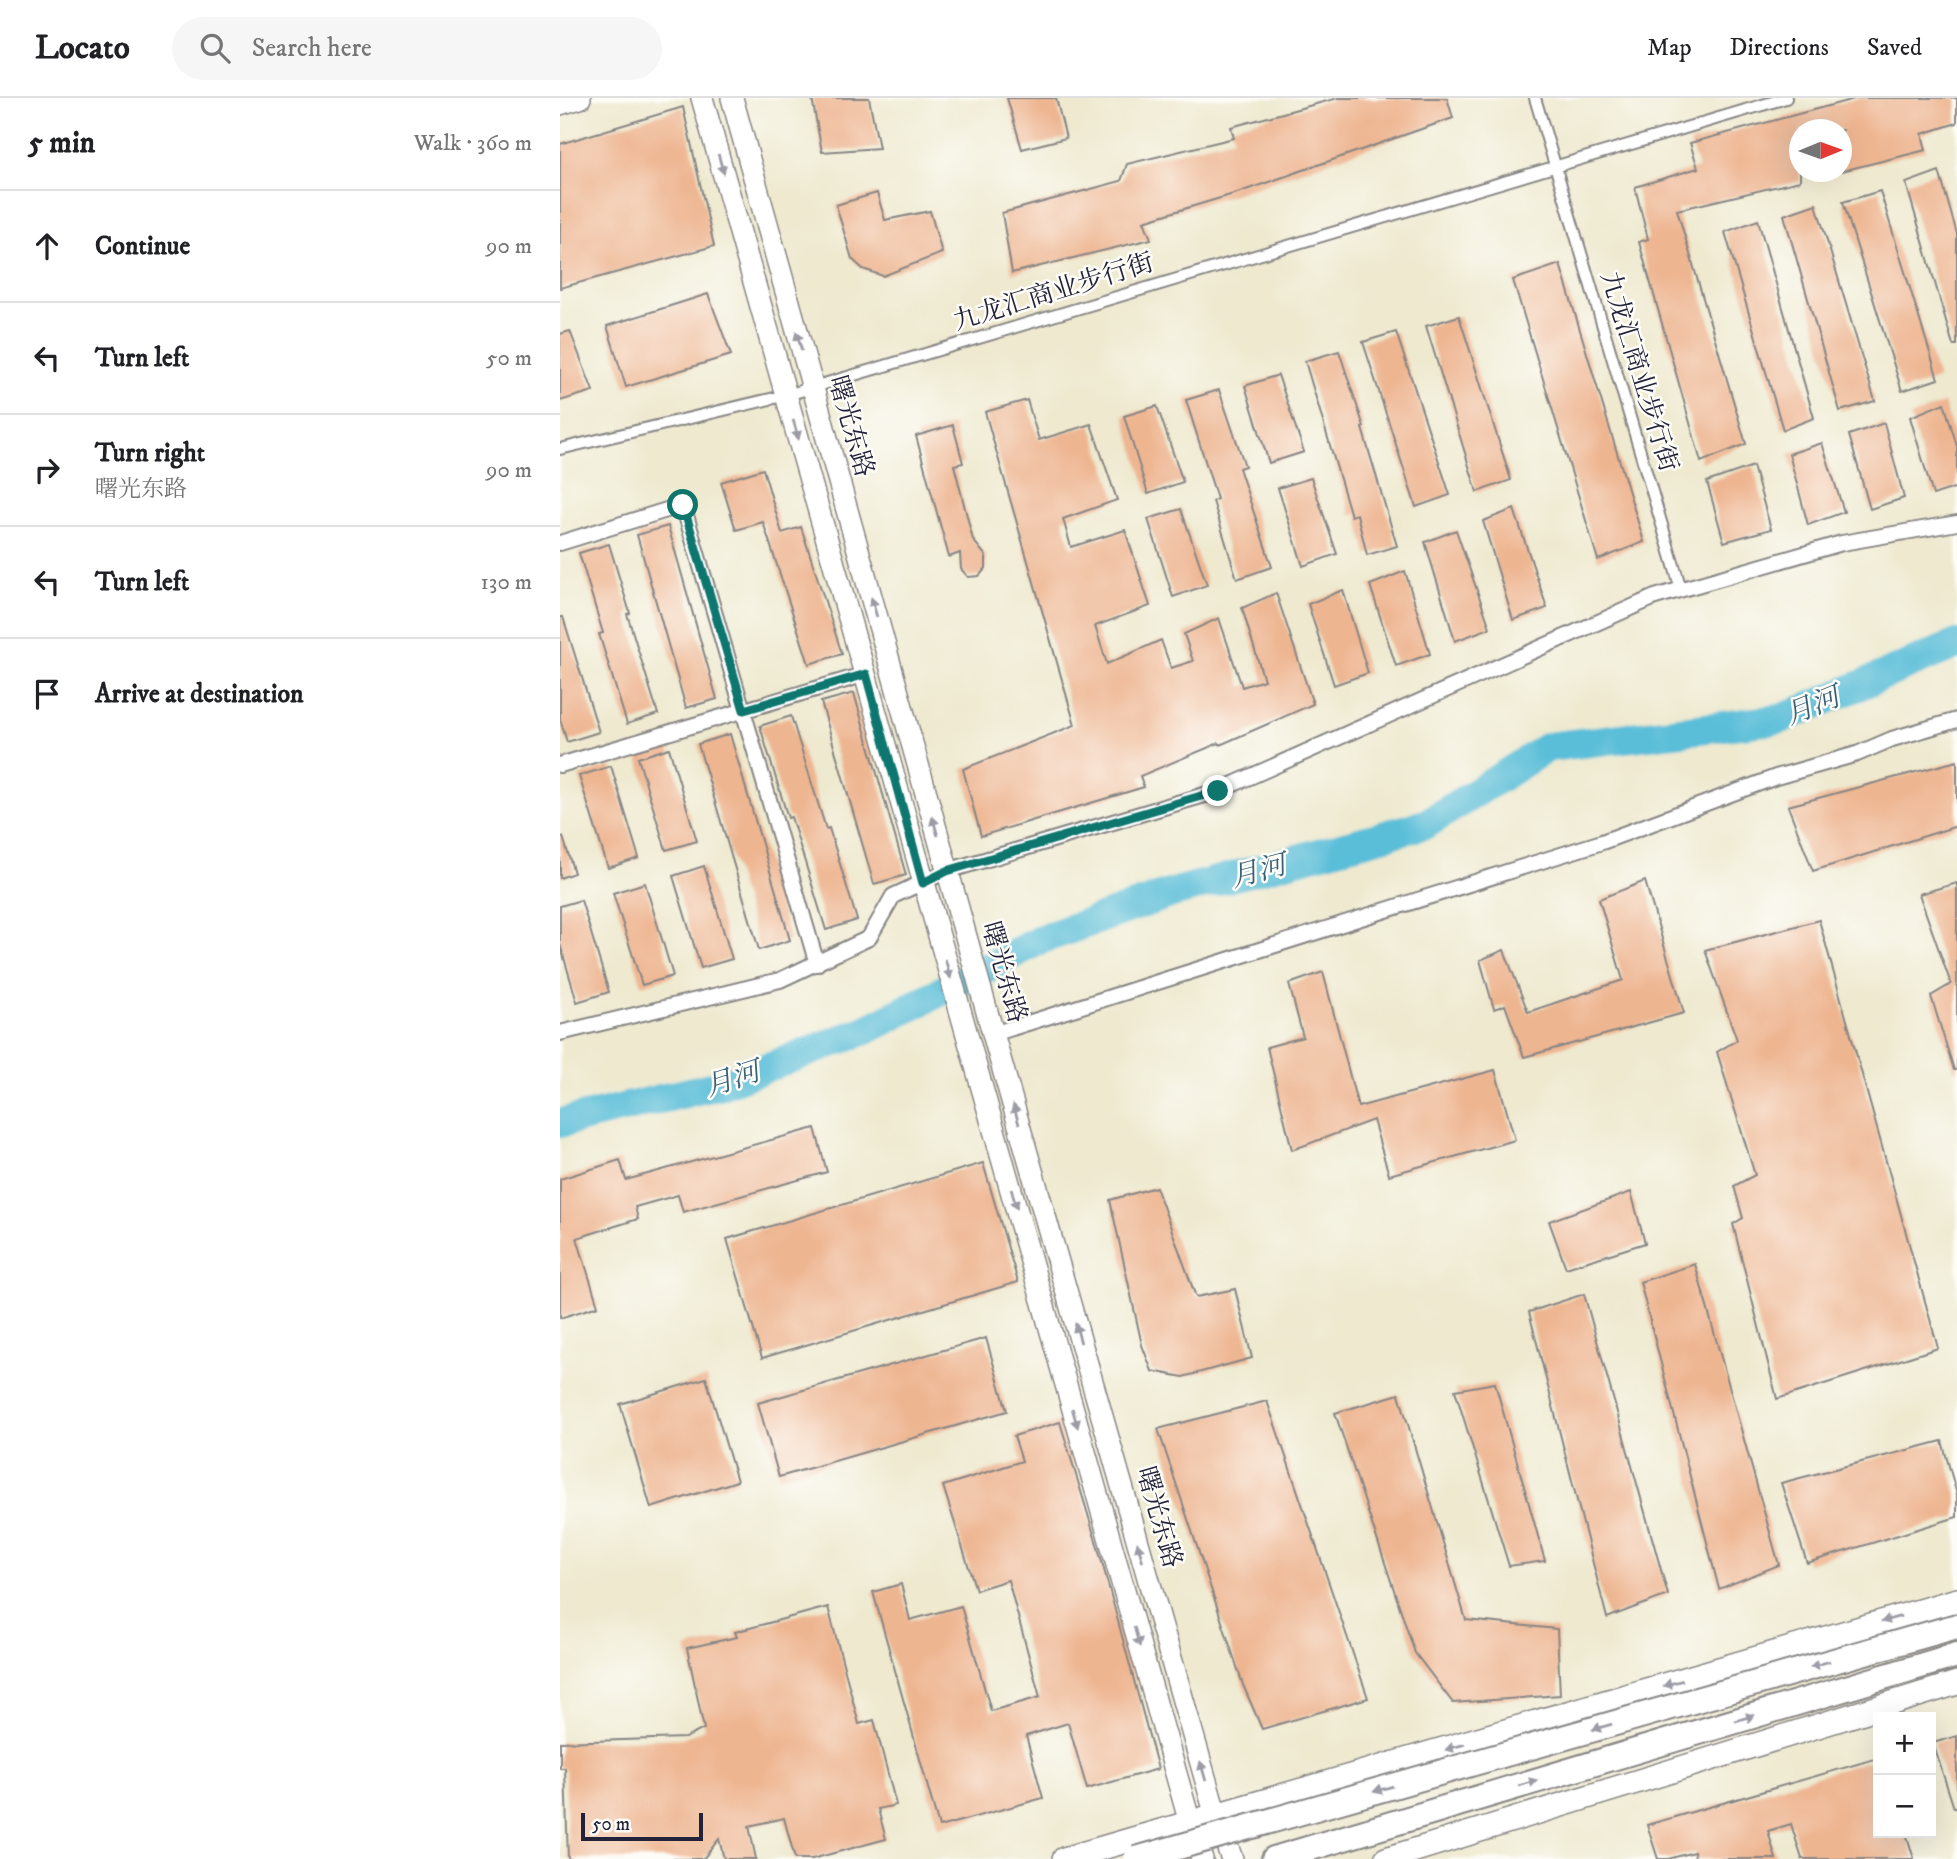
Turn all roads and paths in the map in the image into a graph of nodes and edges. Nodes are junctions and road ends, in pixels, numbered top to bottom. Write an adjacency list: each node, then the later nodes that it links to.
1 (580, 98): 6 (main road)
2 (702, 98): 9 (main road, 曙光东路, one-way to 9)
3 (732, 98): 8 (main road, 曙光东路, one-way to 3)
4 (1535, 98): 7 (street, 九龙汇商业步行街)
5 (1786, 98): 7 (street, 九龙汇商业步行街)
6 (560, 104)
7 (1555, 166): 8 (street, 九龙汇商业步行街); 13 (street, 九龙汇商业步行街)
8 (812, 386): 9 (street, 九龙汇商业步行街); 18 (main road, 曙光东路, one-way to 8)
9 (787, 395): 10 (street, 九龙汇商业步行街); 14 (main road, 曙光东路, one-way to 14)
10 (560, 449)
11 (1957, 523): 13 (street)
12 (560, 543): 15 (street)
13 (1681, 589): 18 (street)
14 (866, 674): 15 (street); 19 (main road, 曙光东路)
15 (744, 710): 17 (street); 20 (street)
16 (1957, 720): 22 (street)
17 (560, 765)
18 (947, 871): 19 (street); 22 (main road, 曙光东路)
19 (923, 883): 20 (street); 28 (main road, 曙光东路, one-way to 28)
20 (817, 964): 21 (street)
21 (560, 1033)
22 (993, 1034): 27 (main road, 曙光东路, one-way to 22)
23 (1957, 1600): 27 (main road, one-way to 27)
24 (1957, 1626): 30 (highway, one-way to 30, bridge)
25 (1957, 1655): 33 (highway, one-way to 25)
26 (1957, 1684): 34 (main road)
27 (1216, 1816): 28 (main road); 32 (main road, 曙光东路)
28 (1190, 1823): 29 (main road); 31 (main road, 曙光东路)
29 (1064, 1859)
30 (1136, 1859)
31 (1202, 1859)
32 (1231, 1859)
33 (1274, 1859)
34 (1386, 1859)

